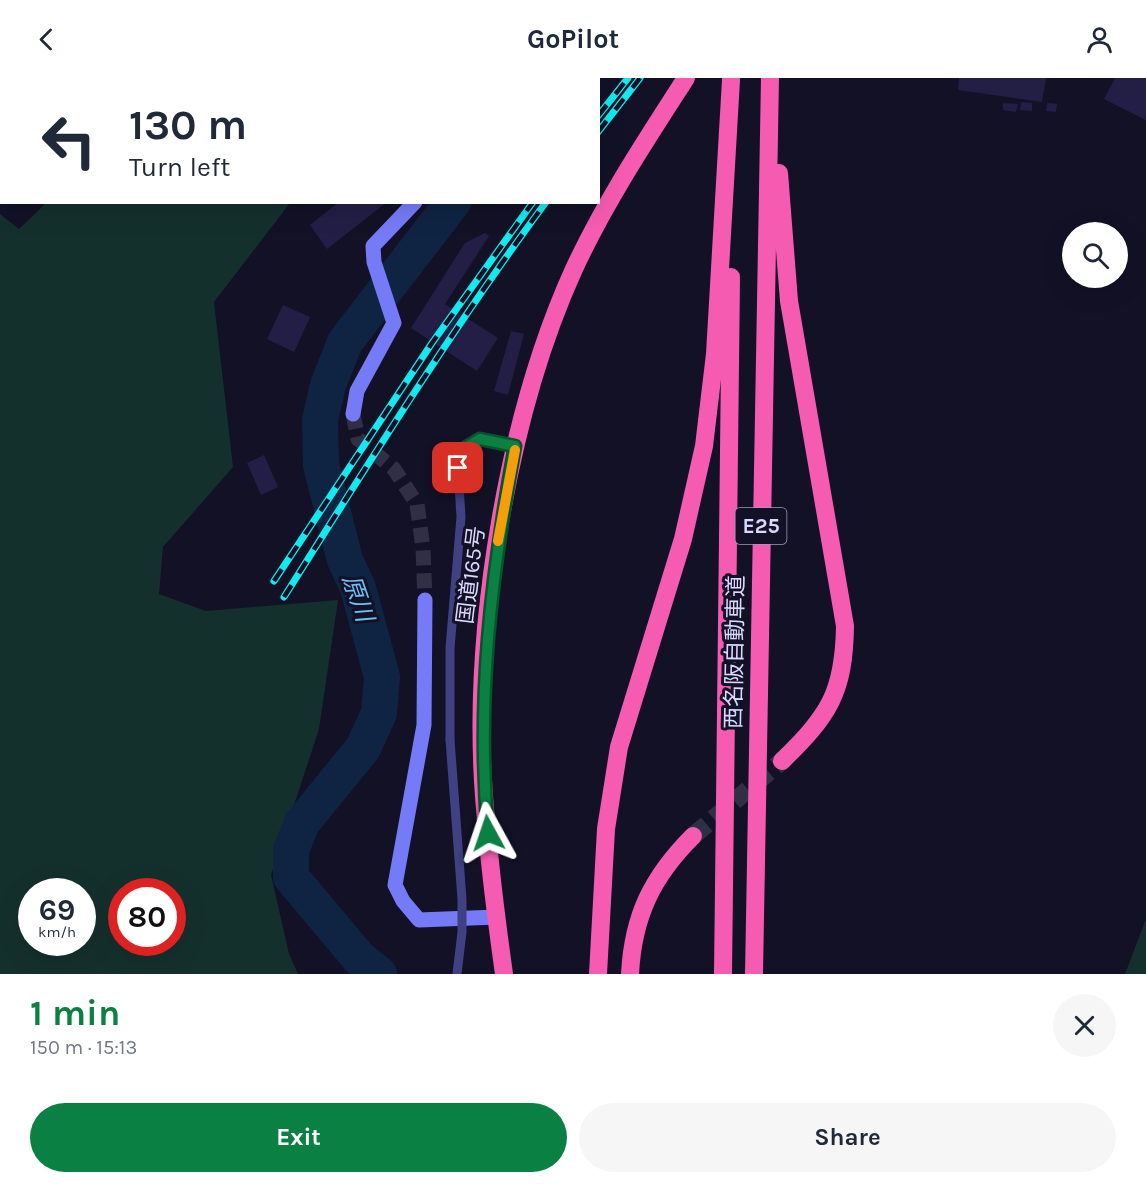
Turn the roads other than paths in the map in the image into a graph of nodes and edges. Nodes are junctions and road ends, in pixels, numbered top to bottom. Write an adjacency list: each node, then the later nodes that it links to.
1 (686, 78): 6 (highway, 国道165号)
2 (772, 78): 8 (highway); 16 (highway, 西名阪自動車道 / E25)
3 (731, 79): 13 (highway); 15 (highway, 西名阪自動車道 / E25)
4 (413, 204): 5 (street)
5 (352, 414)
6 (515, 446): 10 (highway, 国道165号); 11 (lane, bridge)
7 (425, 600): 10 (street)
8 (782, 761)
9 (693, 836): 14 (highway)
10 (497, 917): 12 (highway, 国道165号)
11 (457, 974)
12 (504, 974)
13 (598, 974)
14 (630, 974)
15 (723, 974)
16 (754, 974)

